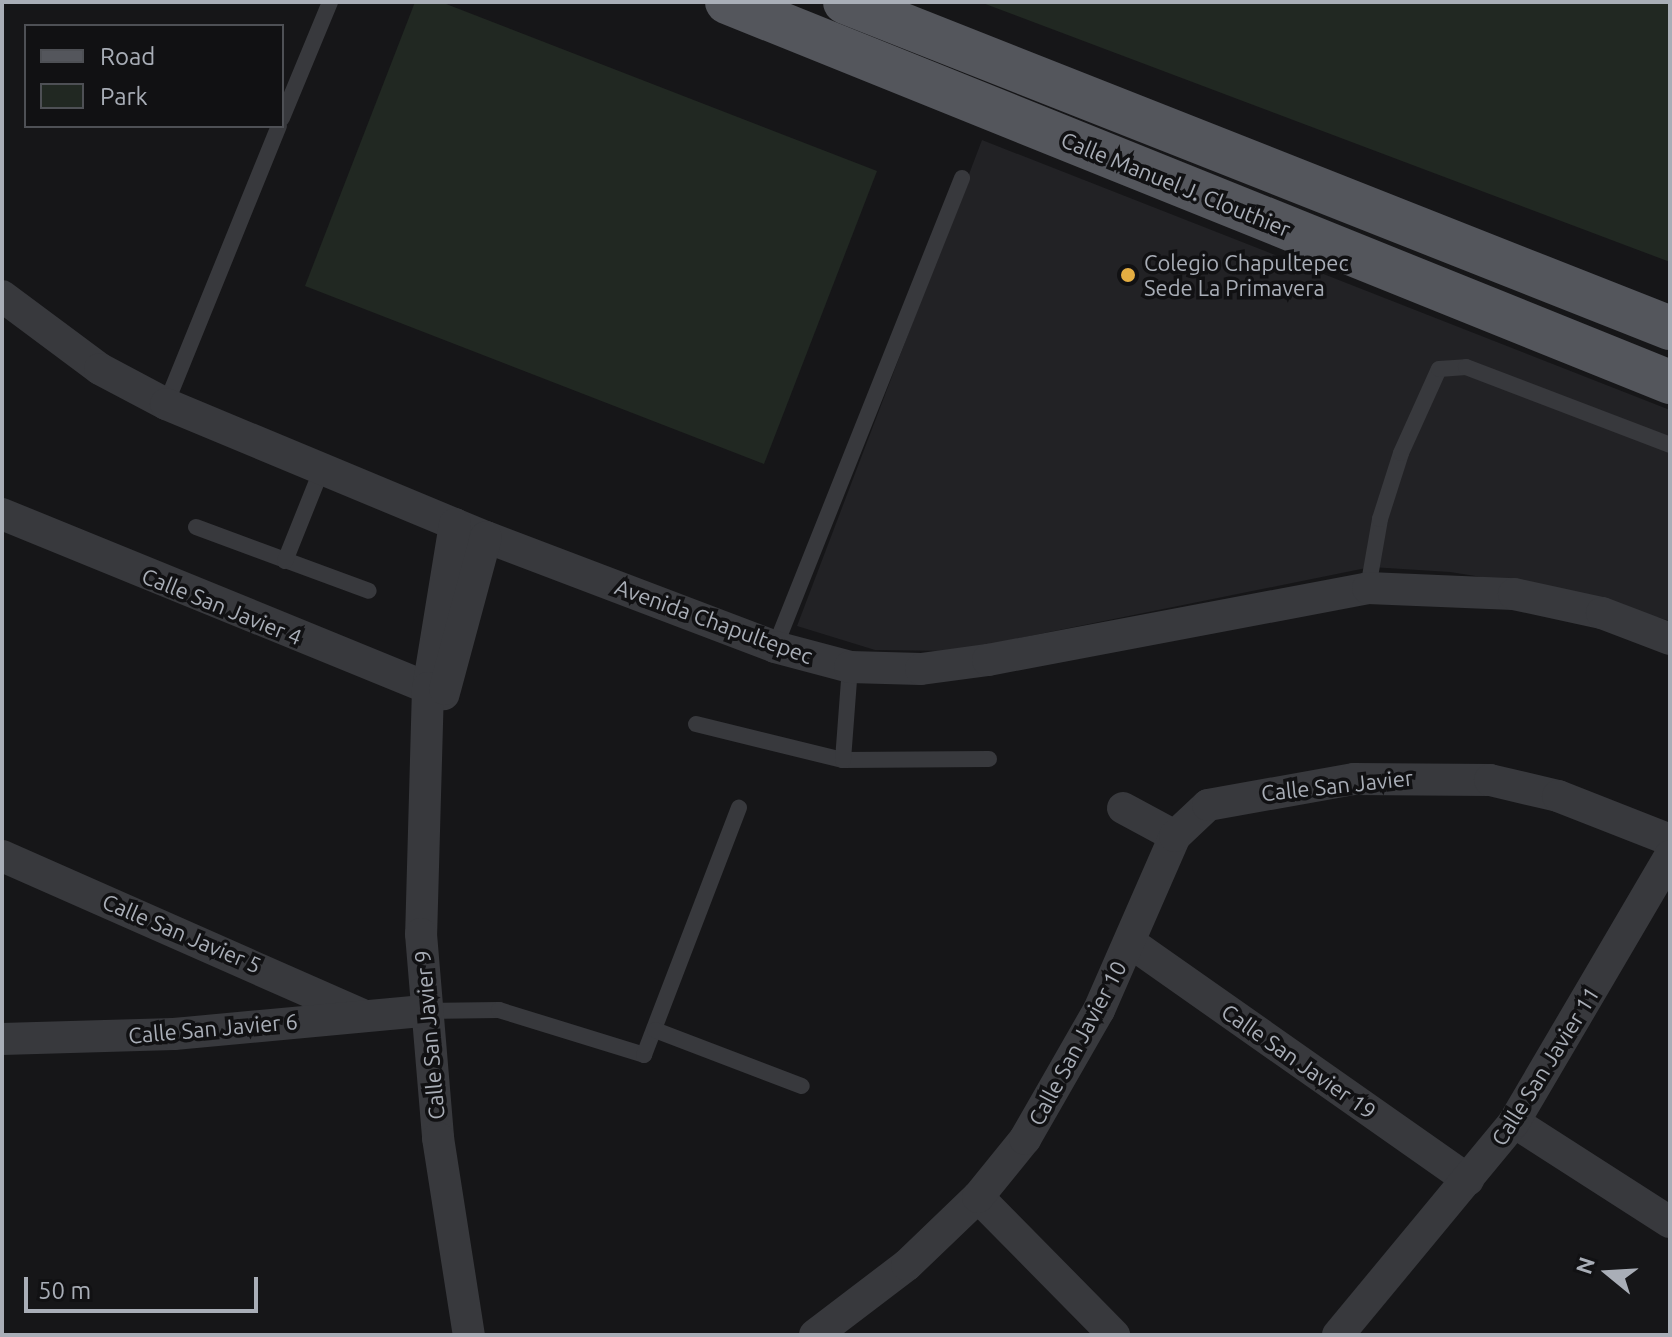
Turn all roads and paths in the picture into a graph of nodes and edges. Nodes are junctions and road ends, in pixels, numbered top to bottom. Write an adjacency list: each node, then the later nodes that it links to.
1 (330, 2): 4 (lane)
2 (727, 2): 9 (main road, Calle Manuel J. Clouthier)
3 (845, 2): 8 (main road, Calle Manuel J. Clouthier)
4 (284, 113)
5 (278, 128): 10 (lane)
6 (962, 178): 21 (lane)
7 (2, 296): 10 (street, Avenida Chapultepec)
8 (1670, 328)
9 (1670, 382)
10 (166, 404): 12 (street, Avenida Chapultepec)
11 (1670, 445): 18 (lane)
12 (321, 471): 14 (street, Avenida Chapultepec); 17 (lane)
13 (2, 514): 23 (street, Calle San Javier 4)
14 (455, 524): 16 (street, Avenida Chapultepec); 23 (street, Calle San Javier 9)
15 (196, 527): 17 (lane)
16 (486, 537): 21 (street, Avenida Chapultepec); 23 (street, Calle San Javier 9)
17 (285, 561): 19 (lane)
18 (1368, 588): 20 (street, Avenida Chapultepec); 22 (street, Avenida Chapultepec)
19 (369, 591)
20 (1670, 639)
21 (775, 647): 22 (street, Avenida Chapultepec)
22 (850, 667): 26 (lane)
23 (436, 691): 34 (street, Calle San Javier 9)
24 (696, 724): 26 (lane)
25 (989, 759): 26 (lane)
26 (843, 760)
27 (739, 808): 36 (lane)
28 (1123, 808): 29 (street)
29 (1183, 827): 30 (street, Calle San Javier); 33 (street, Calle San Javier 10)
30 (1670, 840)
31 (2, 856): 35 (street, Calle San Javier 5)
32 (1670, 856): 39 (street, Calle San Javier 11)
33 (1131, 943): 40 (street, Calle San Javier 19); 41 (street, Calle San Javier 10)
34 (424, 1011): 35 (street, Calle San Javier 6); 36 (lane); 43 (street, Calle San Javier 9)
35 (361, 1014): 37 (street, Calle San Javier 6)
36 (655, 1030): 38 (lane)
37 (2, 1039)
38 (802, 1086)
39 (1514, 1122): 40 (street, Calle San Javier 11); 42 (street)
40 (1468, 1180): 46 (street, Calle San Javier 11)
41 (978, 1197): 44 (street, Calle San Javier 10); 45 (street)
42 (1670, 1222)
43 (459, 1330)
44 (815, 1335)
45 (1114, 1335)
46 (1338, 1335)

